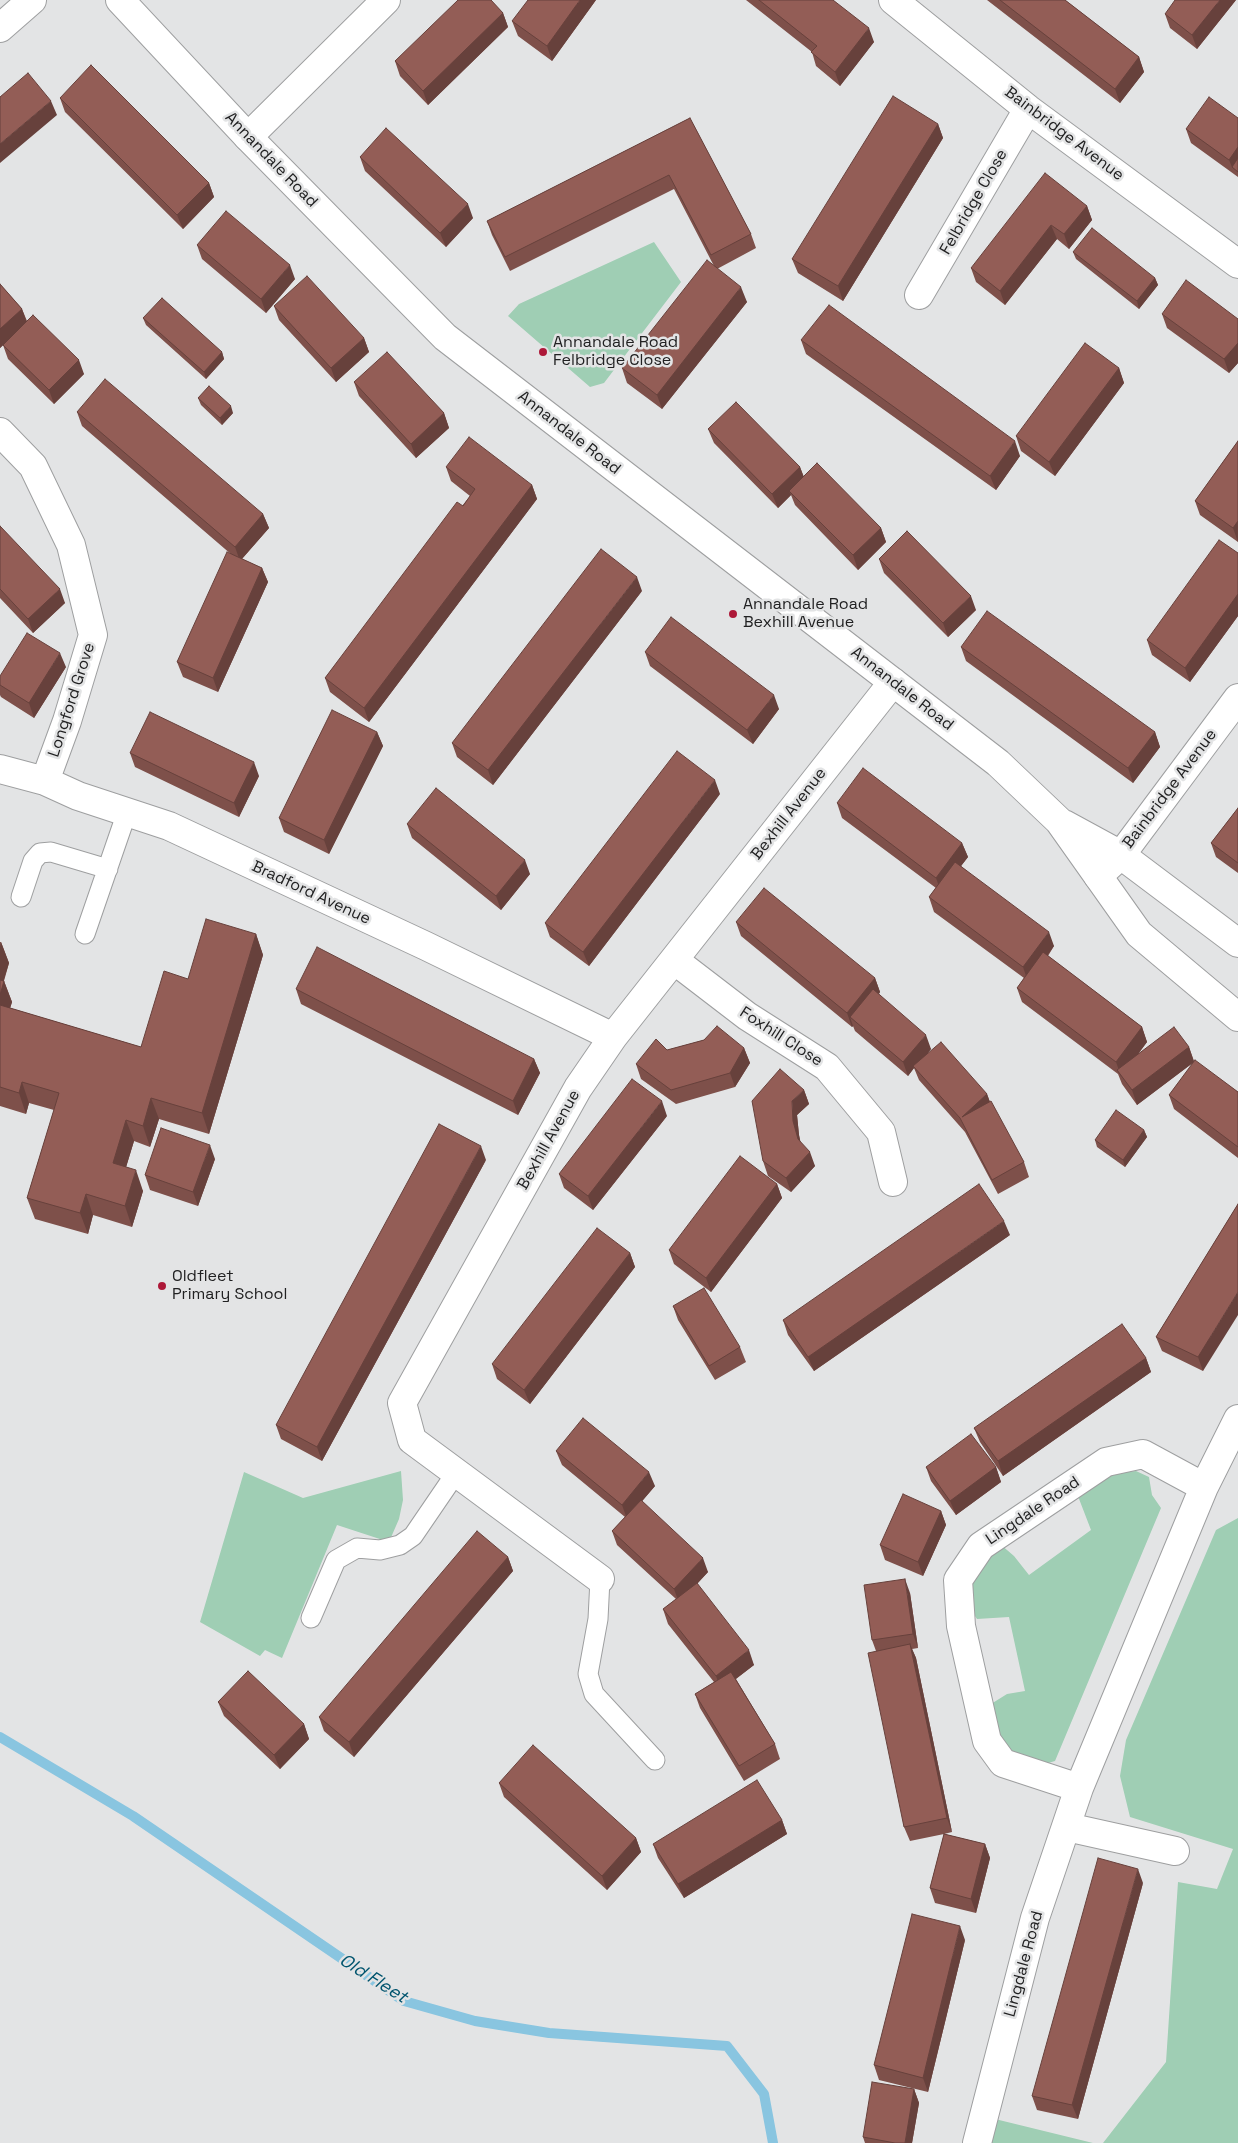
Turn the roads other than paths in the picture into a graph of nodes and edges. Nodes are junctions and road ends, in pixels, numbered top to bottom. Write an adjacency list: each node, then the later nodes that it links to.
1 (32, 0): 5 (street)
2 (120, 0): 7 (street, Annandale Road)
3 (386, 0): 7 (street)
4 (893, 0): 6 (street, Bainbridge Avenue)
5 (0, 28)
6 (1028, 109): 8 (street, Bainbridge Avenue); 9 (street, Felbridge Close)
7 (248, 138): 11 (street, Annandale Road)
8 (1238, 264)
9 (919, 295)
10 (0, 432): 14 (street, Longford Grove)
11 (893, 682): 16 (street, Annandale Road); 23 (street, Bexhill Avenue)
12 (1238, 698): 17 (street, Bainbridge Avenue)
13 (0, 769): 14 (street, Bradford Avenue)
14 (45, 781): 15 (street, Bradford Avenue)
15 (127, 812): 18 (lane); 25 (street, Bradford Avenue)
16 (1059, 820): 17 (street, Annandale Road); 19 (street, Annandale Road)
17 (1121, 855): 19 (street, Bainbridge Avenue); 22 (street, Annandale Road)
18 (108, 869): 20 (lane); 21 (lane)
19 (1098, 876): 24 (street, Annandale Road)
20 (21, 897)
21 (85, 934)
22 (1238, 943)
23 (674, 960): 25 (street, Bexhill Avenue); 26 (street, Foxhill Close)
24 (1238, 1017)
25 (613, 1037): 29 (street, Bexhill Avenue)
26 (893, 1182)
27 (1238, 1419): 28 (street, Lingdale Road)
28 (1230, 1458): 30 (street, Lingdale Road)
29 (456, 1473): 31 (street, Bexhill Avenue); 32 (lane)
30 (1204, 1486): 34 (street, Lingdale Road); 34 (street, Lingdale Road)
31 (600, 1579): 33 (lane)
32 (311, 1618)
33 (655, 1760)
34 (1079, 1788): 35 (street, Lingdale Road)
35 (1067, 1827): 36 (street); 37 (street, Lingdale Road)
36 (1175, 1851)
37 (977, 2143)

